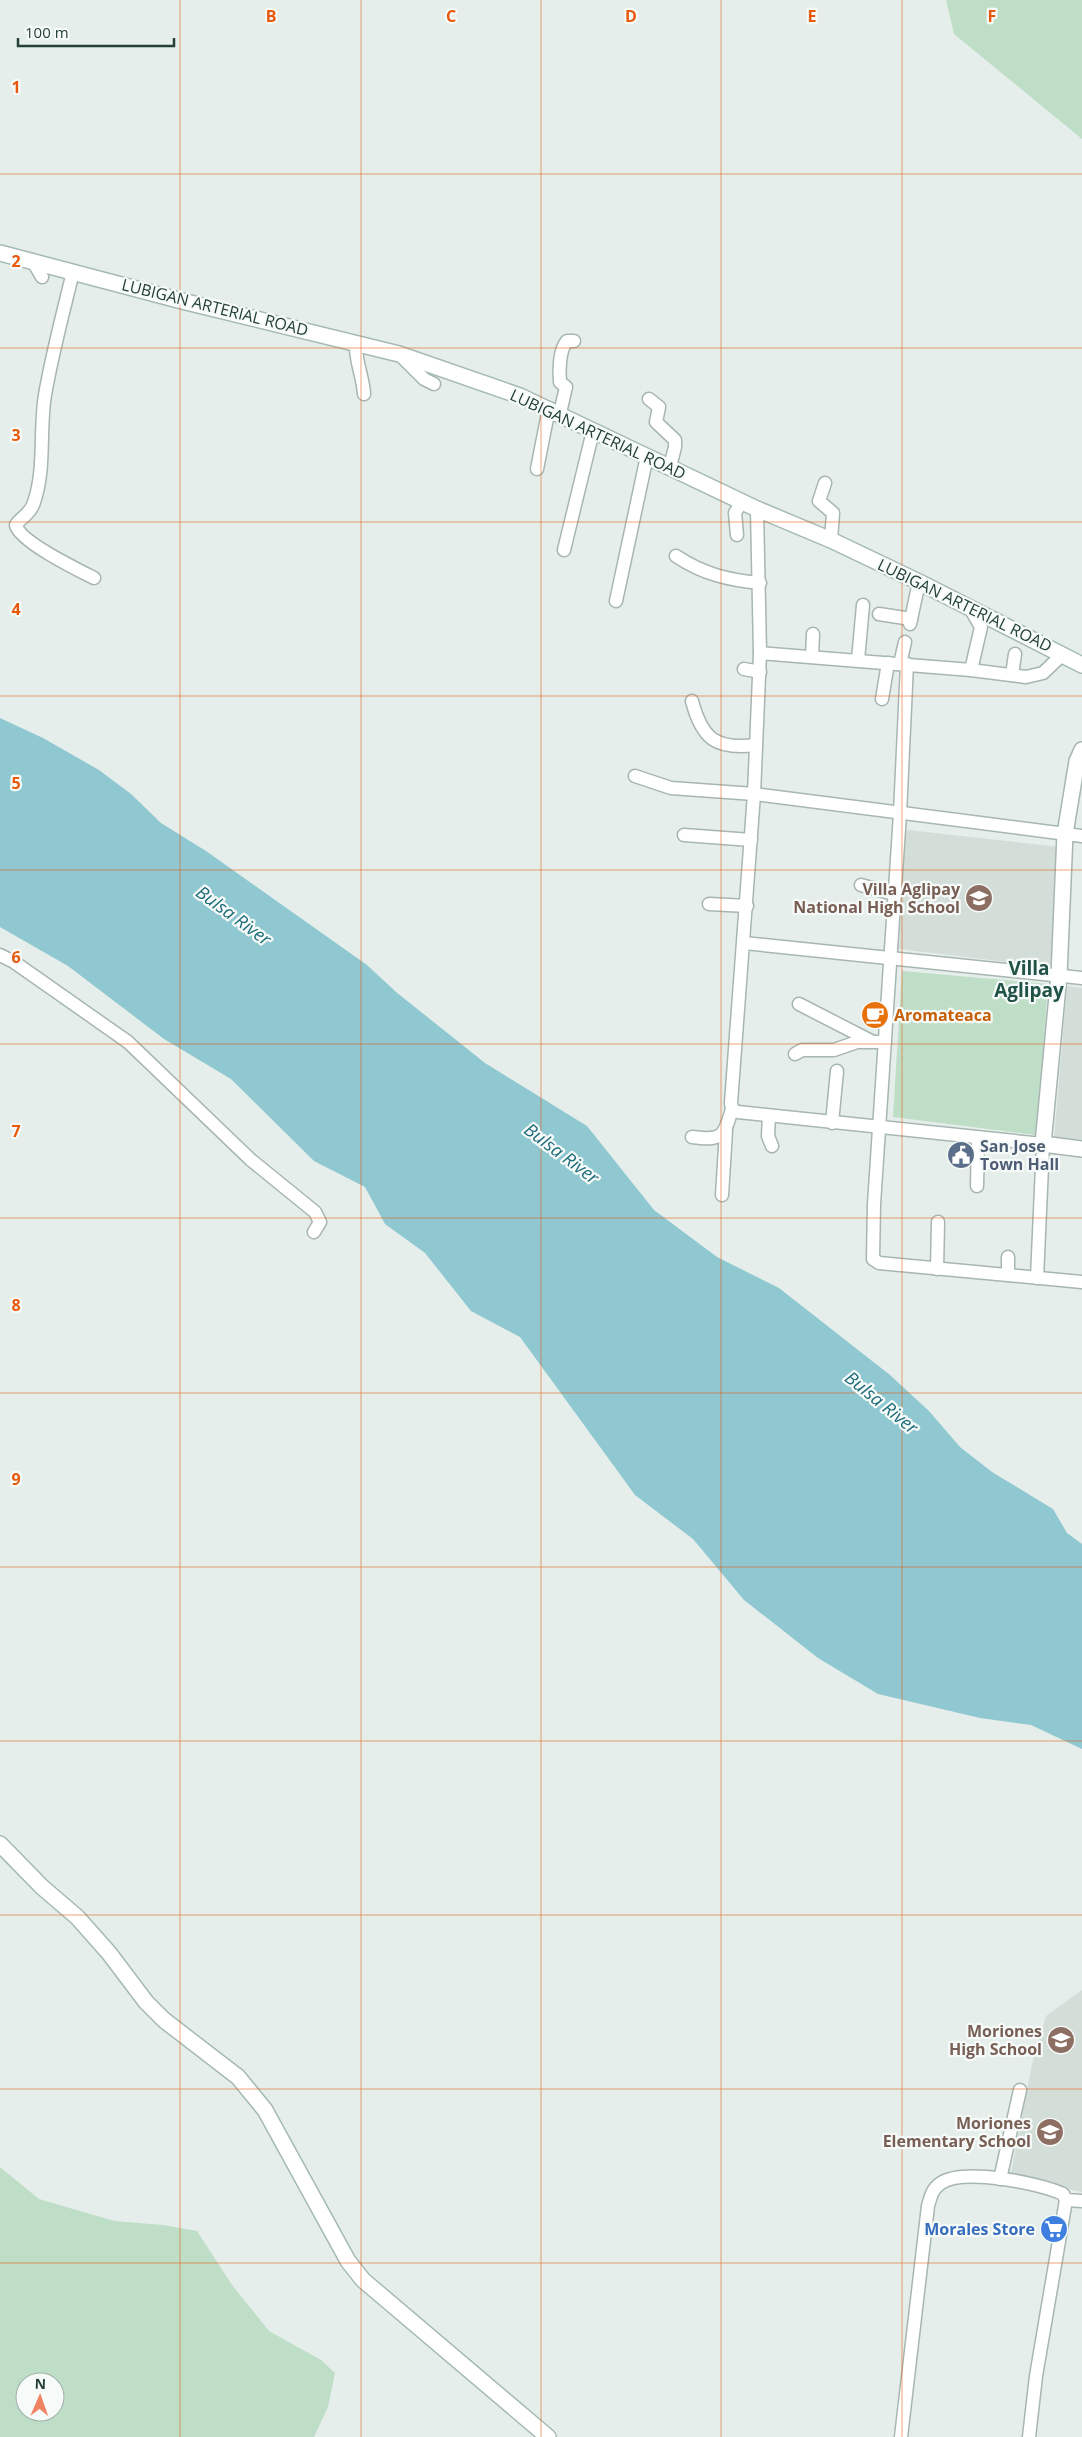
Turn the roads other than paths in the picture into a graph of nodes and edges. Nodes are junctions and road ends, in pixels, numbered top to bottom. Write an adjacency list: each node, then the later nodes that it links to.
1 (0, 253): 2 (main road, LUBIGAN ARTERIAL ROAD)
2 (32, 260): 3 (main road, LUBIGAN ARTERIAL ROAD); 4 (street)
3 (72, 272): 6 (main road, LUBIGAN ARTERIAL ROAD); 23 (street)
4 (42, 277)
5 (574, 341): 11 (street)
6 (356, 344): 7 (main road, LUBIGAN ARTERIAL ROAD); 9 (street)
7 (399, 354): 8 (street); 11 (main road, LUBIGAN ARTERIAL ROAD)
8 (434, 384)
9 (364, 394)
10 (650, 398): 14 (street)
11 (554, 411): 12 (main road, LUBIGAN ARTERIAL ROAD); 15 (street)
12 (593, 431): 13 (main road, LUBIGAN ARTERIAL ROAD); 21 (street)
13 (647, 456): 14 (main road, LUBIGAN ARTERIAL ROAD); 26 (street)
14 (670, 467): 17 (main road, LUBIGAN ARTERIAL ROAD)
15 (537, 469)
16 (825, 482): 20 (street)
17 (742, 501): 18 (main road, LUBIGAN ARTERIAL ROAD); 19 (street)
18 (757, 509): 20 (main road, LUBIGAN ARTERIAL ROAD); 25 (street)
19 (737, 535)
20 (831, 540): 24 (main road, LUBIGAN ARTERIAL ROAD)
21 (564, 550)
22 (676, 556): 25 (street)
23 (94, 578)
24 (919, 582): 28 (main road, LUBIGAN ARTERIAL ROAD); 29 (street)
25 (760, 583): 32 (street)
26 (616, 602)
27 (863, 605): 36 (street)
28 (970, 608): 34 (main road, LUBIGAN ARTERIAL ROAD); 40 (street)
29 (879, 614)
30 (813, 634): 35 (street)
31 (905, 642): 37 (street)
32 (760, 652): 35 (street); 41 (street)
33 (1015, 654): 42 (street)
34 (1063, 654): 38 (main road, LUBIGAN ARTERIAL ROAD); 42 (street)
35 (812, 657): 36 (street)
36 (858, 660): 37 (street)
37 (898, 663): 40 (street); 43 (street); 49 (street)
38 (1082, 665)
39 (744, 669): 41 (street)
40 (971, 670): 42 (street)
41 (760, 672): 45 (street)
42 (1012, 675)
43 (882, 699)
44 (692, 701): 45 (street)
45 (756, 745): 48 (street)
46 (1082, 750): 50 (main road)
47 (635, 776): 48 (street)
48 (754, 794): 49 (street); 53 (street)
49 (900, 814): 50 (street); 55 (street)
50 (1065, 834): 52 (street); 61 (main road)
51 (684, 835): 53 (street)
52 (1082, 836)
53 (751, 840): 57 (street)
54 (862, 885): 55 (street)
55 (894, 894): 60 (street)
56 (708, 904): 57 (street)
57 (747, 906): 58 (street)
58 (744, 943): 60 (street); 68 (street)
59 (0, 955): 81 (street)
60 (890, 957): 61 (street); 65 (street)
61 (1059, 975): 62 (street); 75 (main road)
62 (1082, 978)
63 (799, 1004): 64 (street)
64 (872, 1041): 65 (street); 66 (street)
65 (885, 1042): 71 (street)
66 (795, 1054)
67 (837, 1071): 70 (street)
68 (732, 1109): 69 (street); 72 (street)
69 (769, 1116): 70 (street); 76 (street)
70 (832, 1122): 71 (street)
71 (880, 1128): 74 (street); 83 (street)
72 (726, 1131): 73 (street); 79 (street)
73 (692, 1137)
74 (978, 1138): 75 (street); 78 (street)
75 (1043, 1144): 77 (main road); 85 (street)
76 (772, 1146)
77 (1082, 1148)
78 (977, 1186)
79 (722, 1194)
80 (938, 1222): 83 (street)
81 (314, 1232)
82 (1008, 1257): 84 (street)
83 (937, 1269): 84 (street)
84 (1008, 1276): 85 (street)
85 (1036, 1278): 86 (street)
86 (1082, 1282)
87 (0, 1844): 92 (main road)
88 (1020, 2090): 89 (street)
89 (1000, 2179): 90 (street); 93 (street)
90 (1066, 2200): 91 (street); 94 (street)
91 (1082, 2201)
92 (548, 2437)
93 (901, 2437)
94 (1029, 2437)

